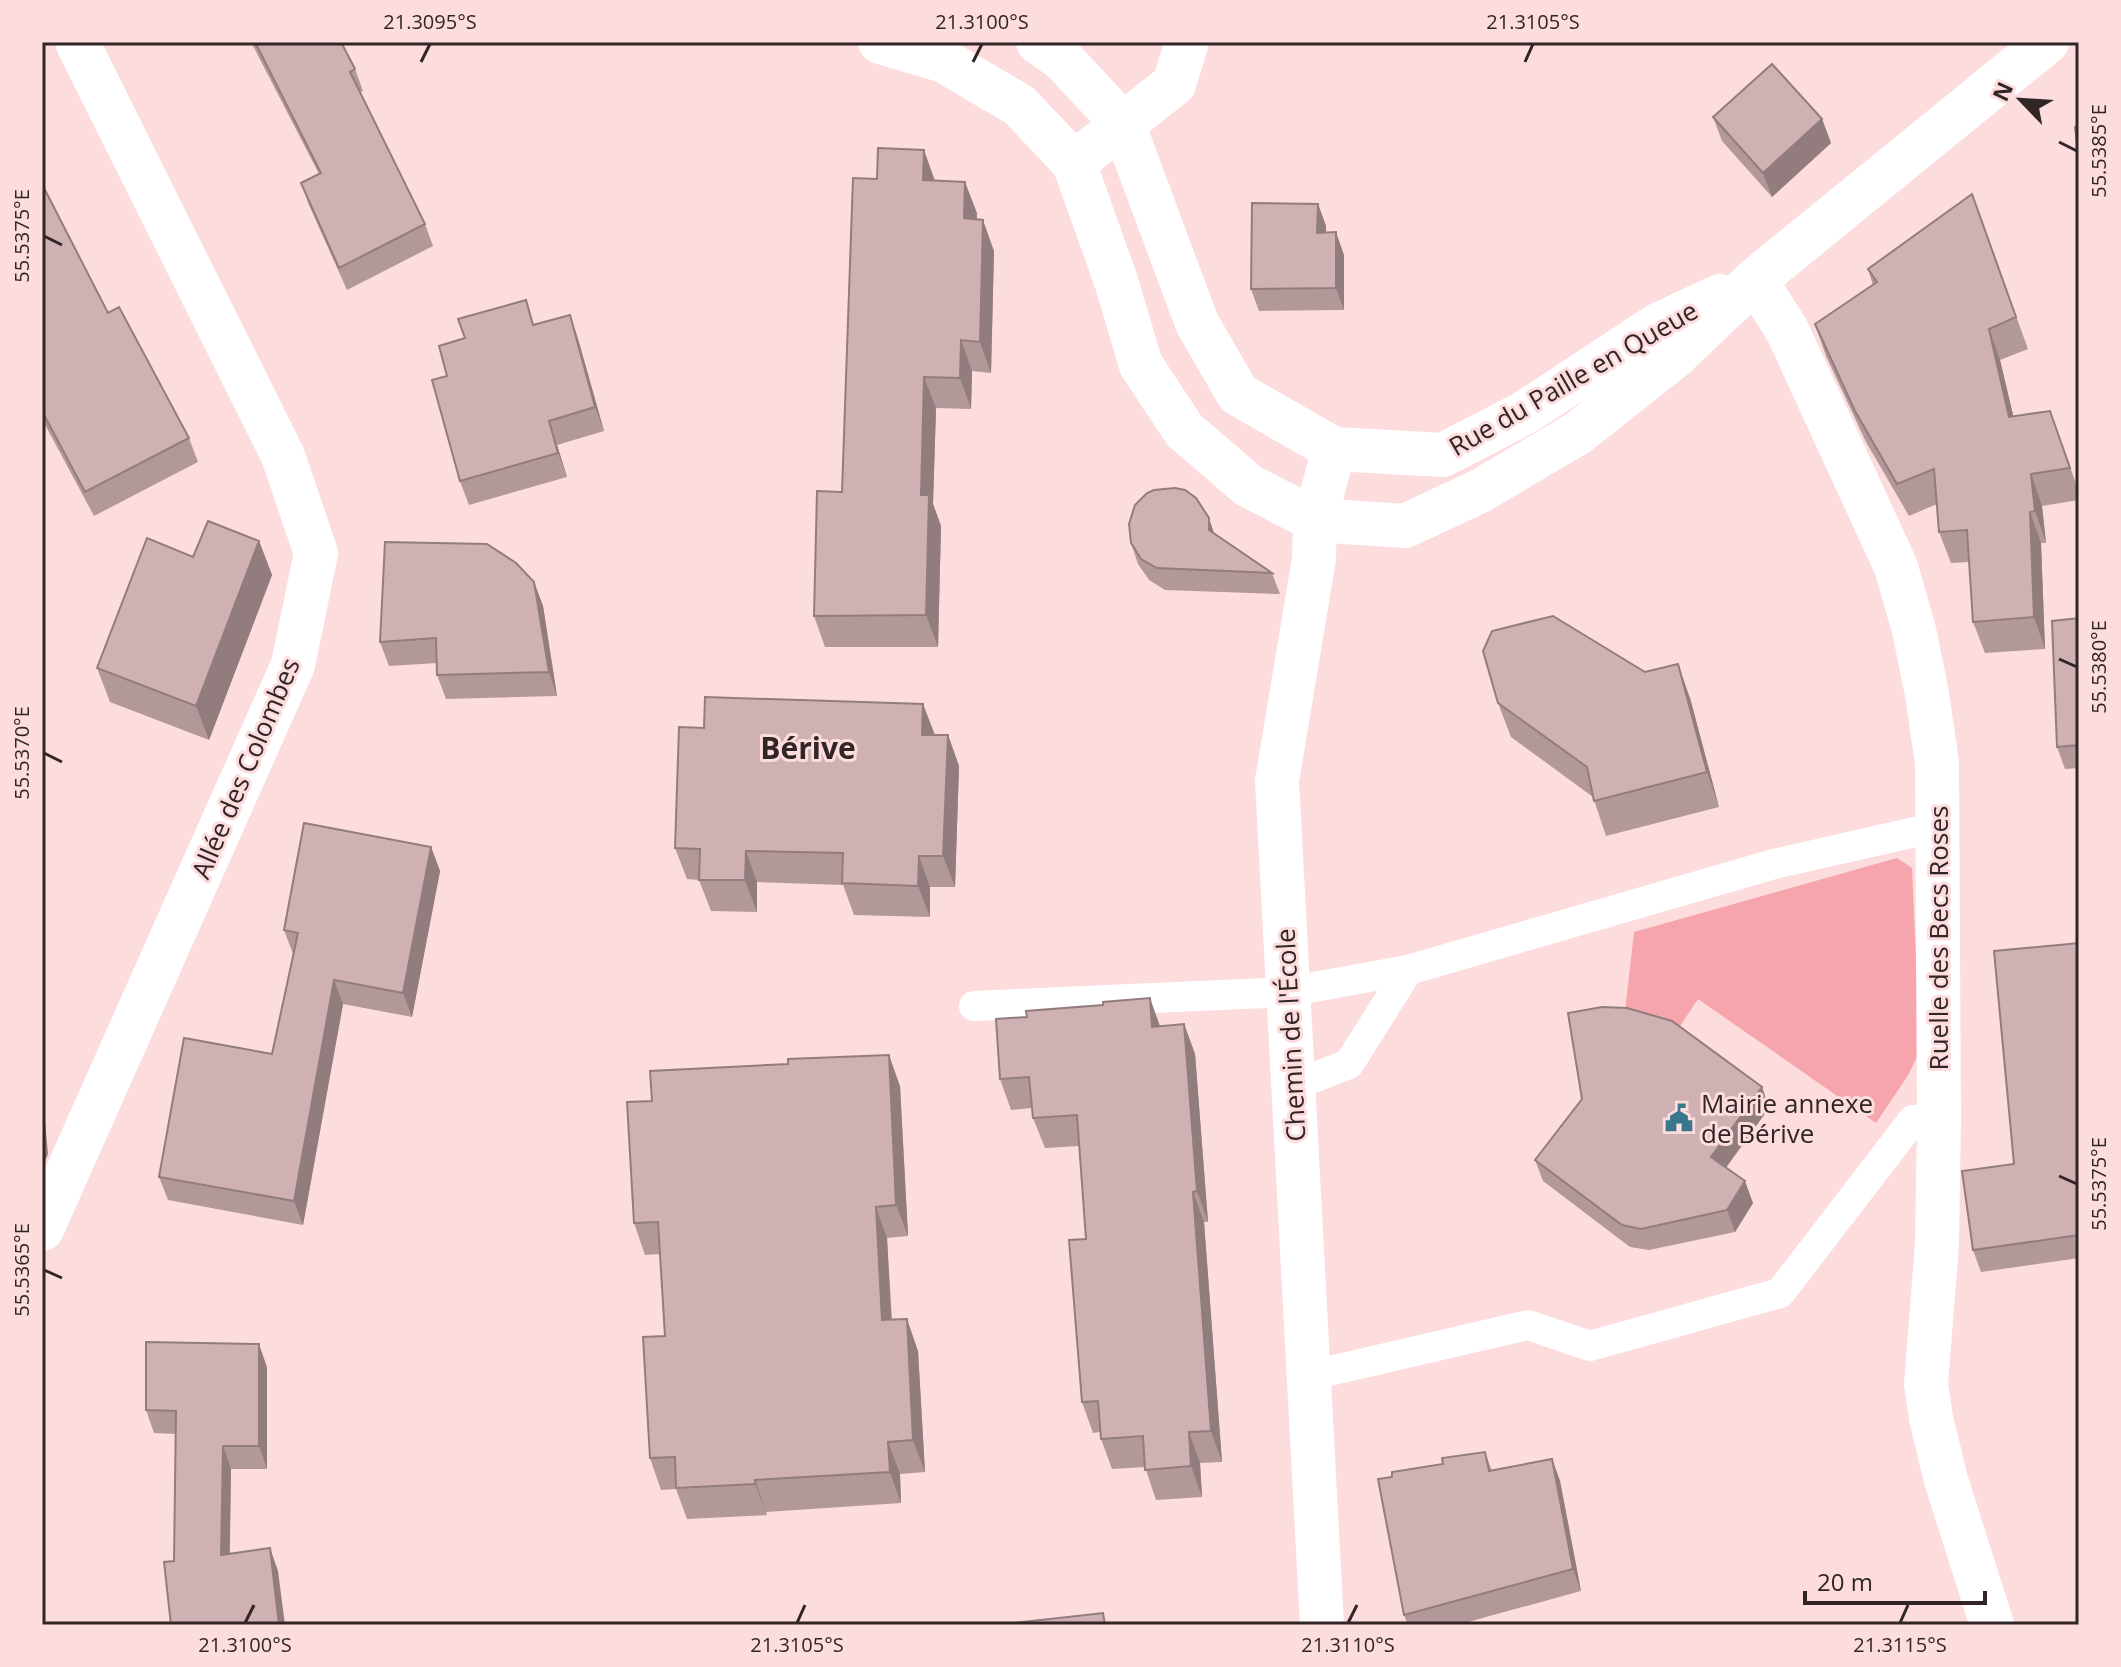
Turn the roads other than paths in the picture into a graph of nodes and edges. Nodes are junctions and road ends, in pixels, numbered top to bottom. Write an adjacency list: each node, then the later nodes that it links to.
1 (77, 42): 17 (street, Allée des Colombes)
2 (880, 42): 7 (street, Rue du Paille en Queue)
3 (1038, 42): 6 (street, Rue du Paille en Queue)
4 (1187, 42): 6 (street)
5 (2047, 42): 8 (street, Rue du Paille en Queue)
6 (1123, 124): 7 (street); 9 (street, Rue du Paille en Queue)
7 (1074, 163): 10 (street, Rue du Paille en Queue)
8 (1755, 280): 9 (street, Rue du Paille en Queue); 10 (street, Rue du Paille en Queue); 11 (street, Ruelle des Becs Roses)
9 (1334, 449): 10 (street, Chemin de l'École)
10 (1315, 520): 13 (street, Chemin de l'École)
11 (1937, 827): 12 (lane); 16 (street, Ruelle des Becs Roses)
12 (1408, 970): 13 (lane); 15 (lane)
13 (1287, 992): 14 (lane); 15 (street, Chemin de l'École)
14 (974, 1006)
15 (1292, 1086): 18 (street, Chemin de l'École)
16 (1939, 1120): 18 (lane); 20 (street, Ruelle des Becs Roses)
17 (42, 1229)
18 (1308, 1376): 19 (street, Chemin de l'École)
19 (1322, 1625)
20 (1992, 1625)

